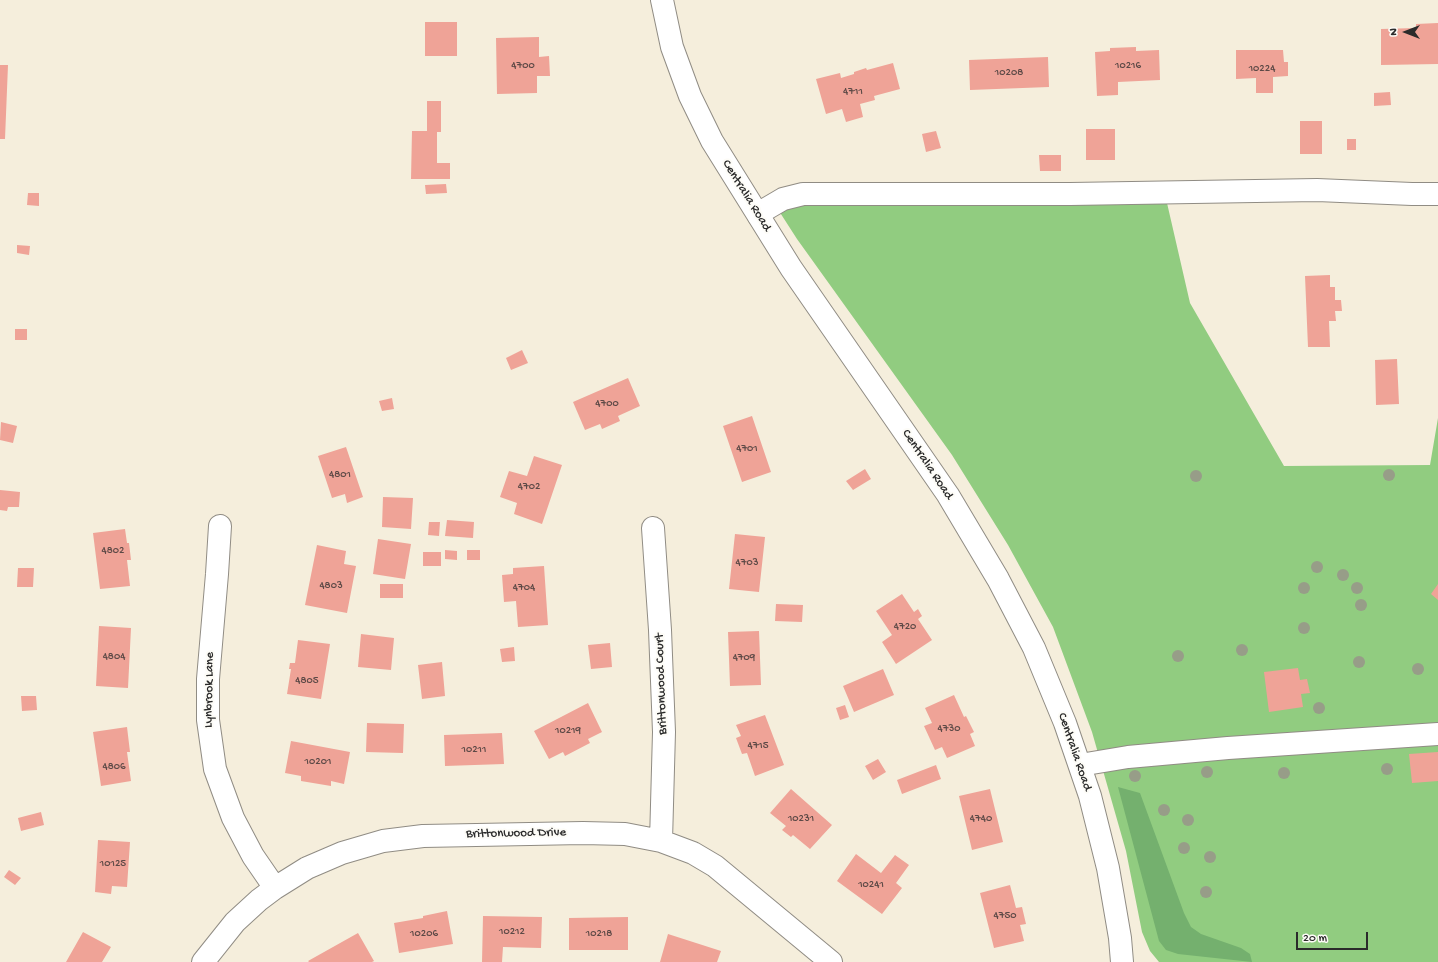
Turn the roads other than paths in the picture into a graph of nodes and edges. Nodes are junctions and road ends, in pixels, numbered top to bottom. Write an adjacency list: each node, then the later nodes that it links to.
1 (662, 0): 3 (street, Centralia Road)
2 (1438, 194): 3 (street)
3 (759, 216): 7 (street, Centralia Road)
4 (220, 526): 9 (street, Lynbrook Lane)
5 (653, 528): 8 (street, Brittonwood Court)
6 (1438, 734): 7 (street)
7 (1080, 765): 12 (street, Centralia Road)
8 (661, 841): 9 (street, Brittonwood Drive); 11 (street, Brittonwood Drive)
9 (275, 888): 10 (street, Brittonwood Drive)
10 (203, 962)
11 (831, 962)
12 (1122, 962)

